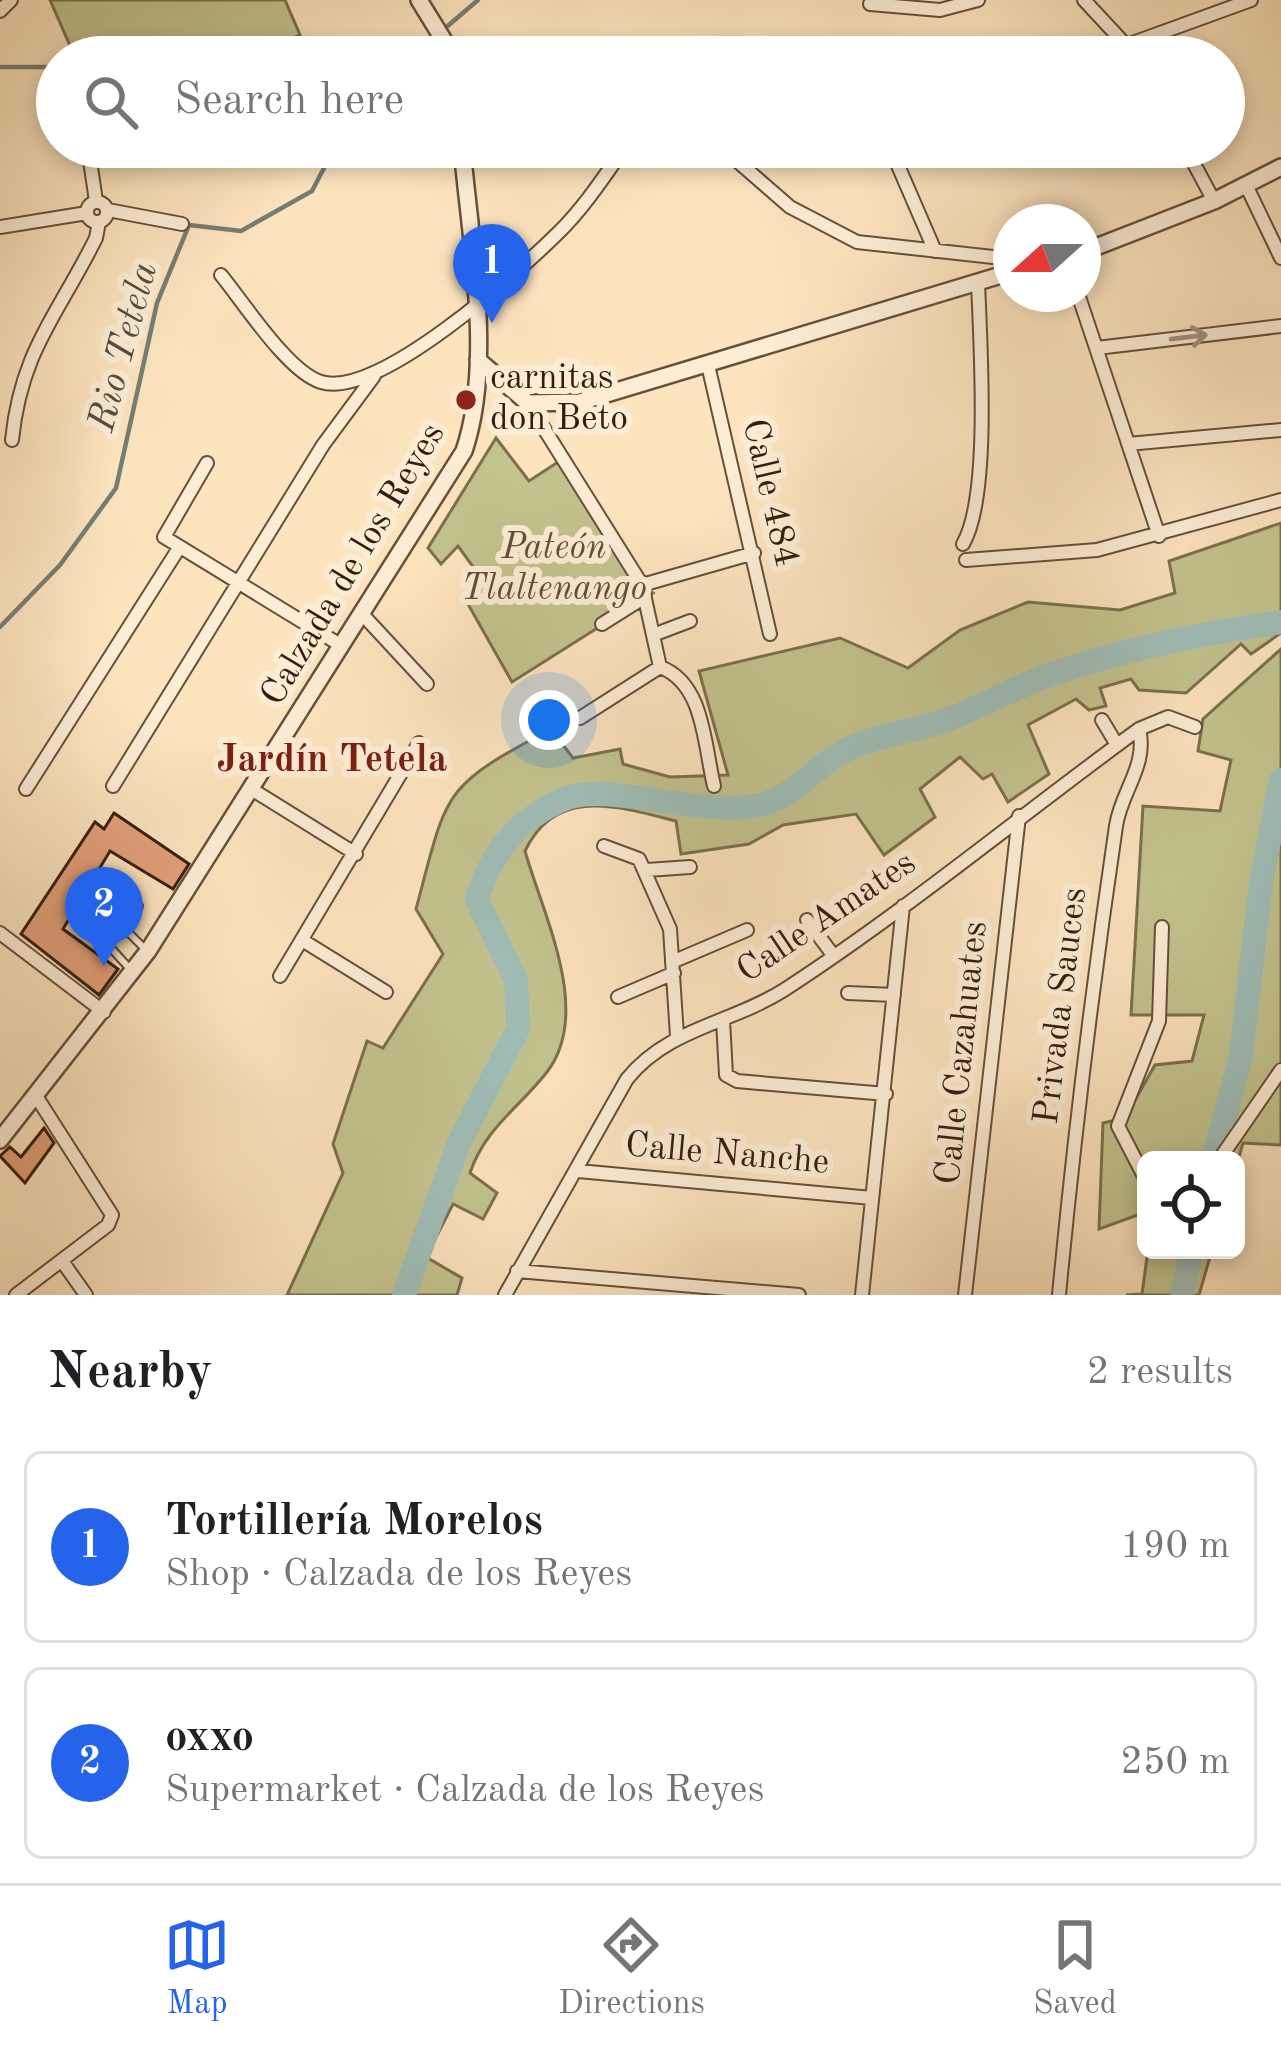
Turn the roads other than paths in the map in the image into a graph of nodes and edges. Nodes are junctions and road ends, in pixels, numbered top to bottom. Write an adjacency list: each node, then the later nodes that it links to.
1 (11, 0): 7 (street)
2 (979, 0): 5 (street)
3 (1084, 0): 9 (street)
4 (1250, 0): 10 (street)
5 (870, 4)
6 (424, 7): 8 (street)
7 (0, 11)
8 (442, 36)
9 (1119, 36)
10 (1166, 36)
11 (1281, 167): 18 (street)
12 (91, 168): 20 (street)
13 (464, 168): 30 (street, Calzada de los Reyes)
14 (609, 168): 30 (street)
15 (745, 168): 24 (street)
16 (899, 168): 24 (street)
17 (1196, 168): 19 (street)
18 (1246, 185): 19 (street); 26 (street)
19 (1214, 201): 23 (street)
20 (97, 212): 21 (street); 22 (street); 41 (street)
21 (182, 224)
22 (0, 227)
23 (1101, 245)
24 (935, 250): 25 (street)
25 (993, 257)
26 (1281, 258)
27 (221, 275): 36 (street)
28 (993, 277): 29 (street)
29 (978, 282): 35 (street); 46 (street)
30 (477, 303): 34 (street, Calzada de los Reyes); 36 (street)
31 (1084, 312): 33 (street)
32 (1281, 326): 33 (street, one-way to 32)
33 (1096, 348): 42 (street)
34 (478, 360): 37 (street); 39 (street, Calzada de los Reyes)
35 (708, 365): 38 (street); 48 (street, Calle 484)
36 (375, 375): 50 (street)
37 (510, 388): 38 (street); 39 (street)
38 (528, 403): 51 (street)
39 (477, 412): 52 (street, Calzada de los Reyes)
40 (1281, 430): 42 (street)
41 (12, 440)
42 (1128, 444): 45 (street)
43 (207, 463): 47 (street)
44 (1281, 500): 45 (street)
45 (1159, 536): 49 (street)
46 (963, 544)
47 (179, 548): 50 (street); 68 (street)
48 (754, 553): 51 (street); 55 (street, Calle 484)
49 (966, 560)
50 (239, 583): 57 (street); 66 (street)
51 (643, 591): 54 (street); 56 (street)
52 (363, 615): 57 (street, Calzada de los Reyes); 59 (street)
53 (690, 622): 56 (street)
54 (602, 624)
55 (770, 634)
56 (653, 635): 58 (street)
57 (342, 646): 69 (street, Calzada de los Reyes)
58 (660, 667): 60 (street); 67 (street)
59 (427, 684)
60 (580, 718)
61 (1102, 721): 65 (street)
62 (1195, 728): 63 (street)
63 (1139, 729): 65 (street, Calle Amates); 109 (street, Privada Sauces)
64 (418, 743): 72 (street)
65 (1118, 745): 70 (street, Calle Amates)
66 (113, 786)
67 (714, 786)
68 (26, 789)
69 (253, 790): 72 (street); 81 (street, Calzada de los Reyes)
70 (1019, 816): 75 (street, Calle Amates); 108 (street, Calle Cazahuates)
71 (604, 846): 74 (street)
72 (356, 854): 80 (street)
73 (691, 867): 74 (street)
74 (647, 870): 83 (street)
75 (903, 906): 82 (street, Calle Amates); 88 (street)
76 (807, 920): 82 (street)
77 (1162, 926): 98 (street)
78 (747, 930): 83 (street)
79 (0, 933): 90 (street)
80 (302, 940): 85 (street); 86 (street)
81 (148, 951): 84 (street, Calzada de los Reyes); 84 (lane)
82 (833, 955): 91 (street, Calle Amates)
83 (673, 968): 89 (street); 92 (street)
84 (133, 971): 90 (street, Calzada de los Reyes)
85 (280, 976)
86 (386, 992)
87 (848, 993): 88 (street)
88 (894, 995): 94 (street)
89 (618, 998)
90 (104, 1012): 95 (street, Calzada de los Reyes)
91 (723, 1020): 92 (street, Calle Amates); 94 (street)
92 (677, 1036): 99 (street, Calle Amates)
93 (1281, 1070): 97 (street)
94 (886, 1094): 100 (street)
95 (36, 1096): 96 (street, Calzada de los Reyes); 101 (street)
96 (0, 1140)
97 (1225, 1151)
98 (1137, 1163)
99 (578, 1171): 100 (street, Calle Nanche); 102 (street, Calle Amates)
100 (872, 1198): 107 (street)
101 (62, 1261): 103 (street); 104 (street)
102 (517, 1271): 105 (street, Calle Amates); 106 (street)
103 (16, 1295)
104 (86, 1295)
105 (506, 1295)
106 (799, 1295)
107 (862, 1295)
108 (965, 1295)
109 (1059, 1295)

